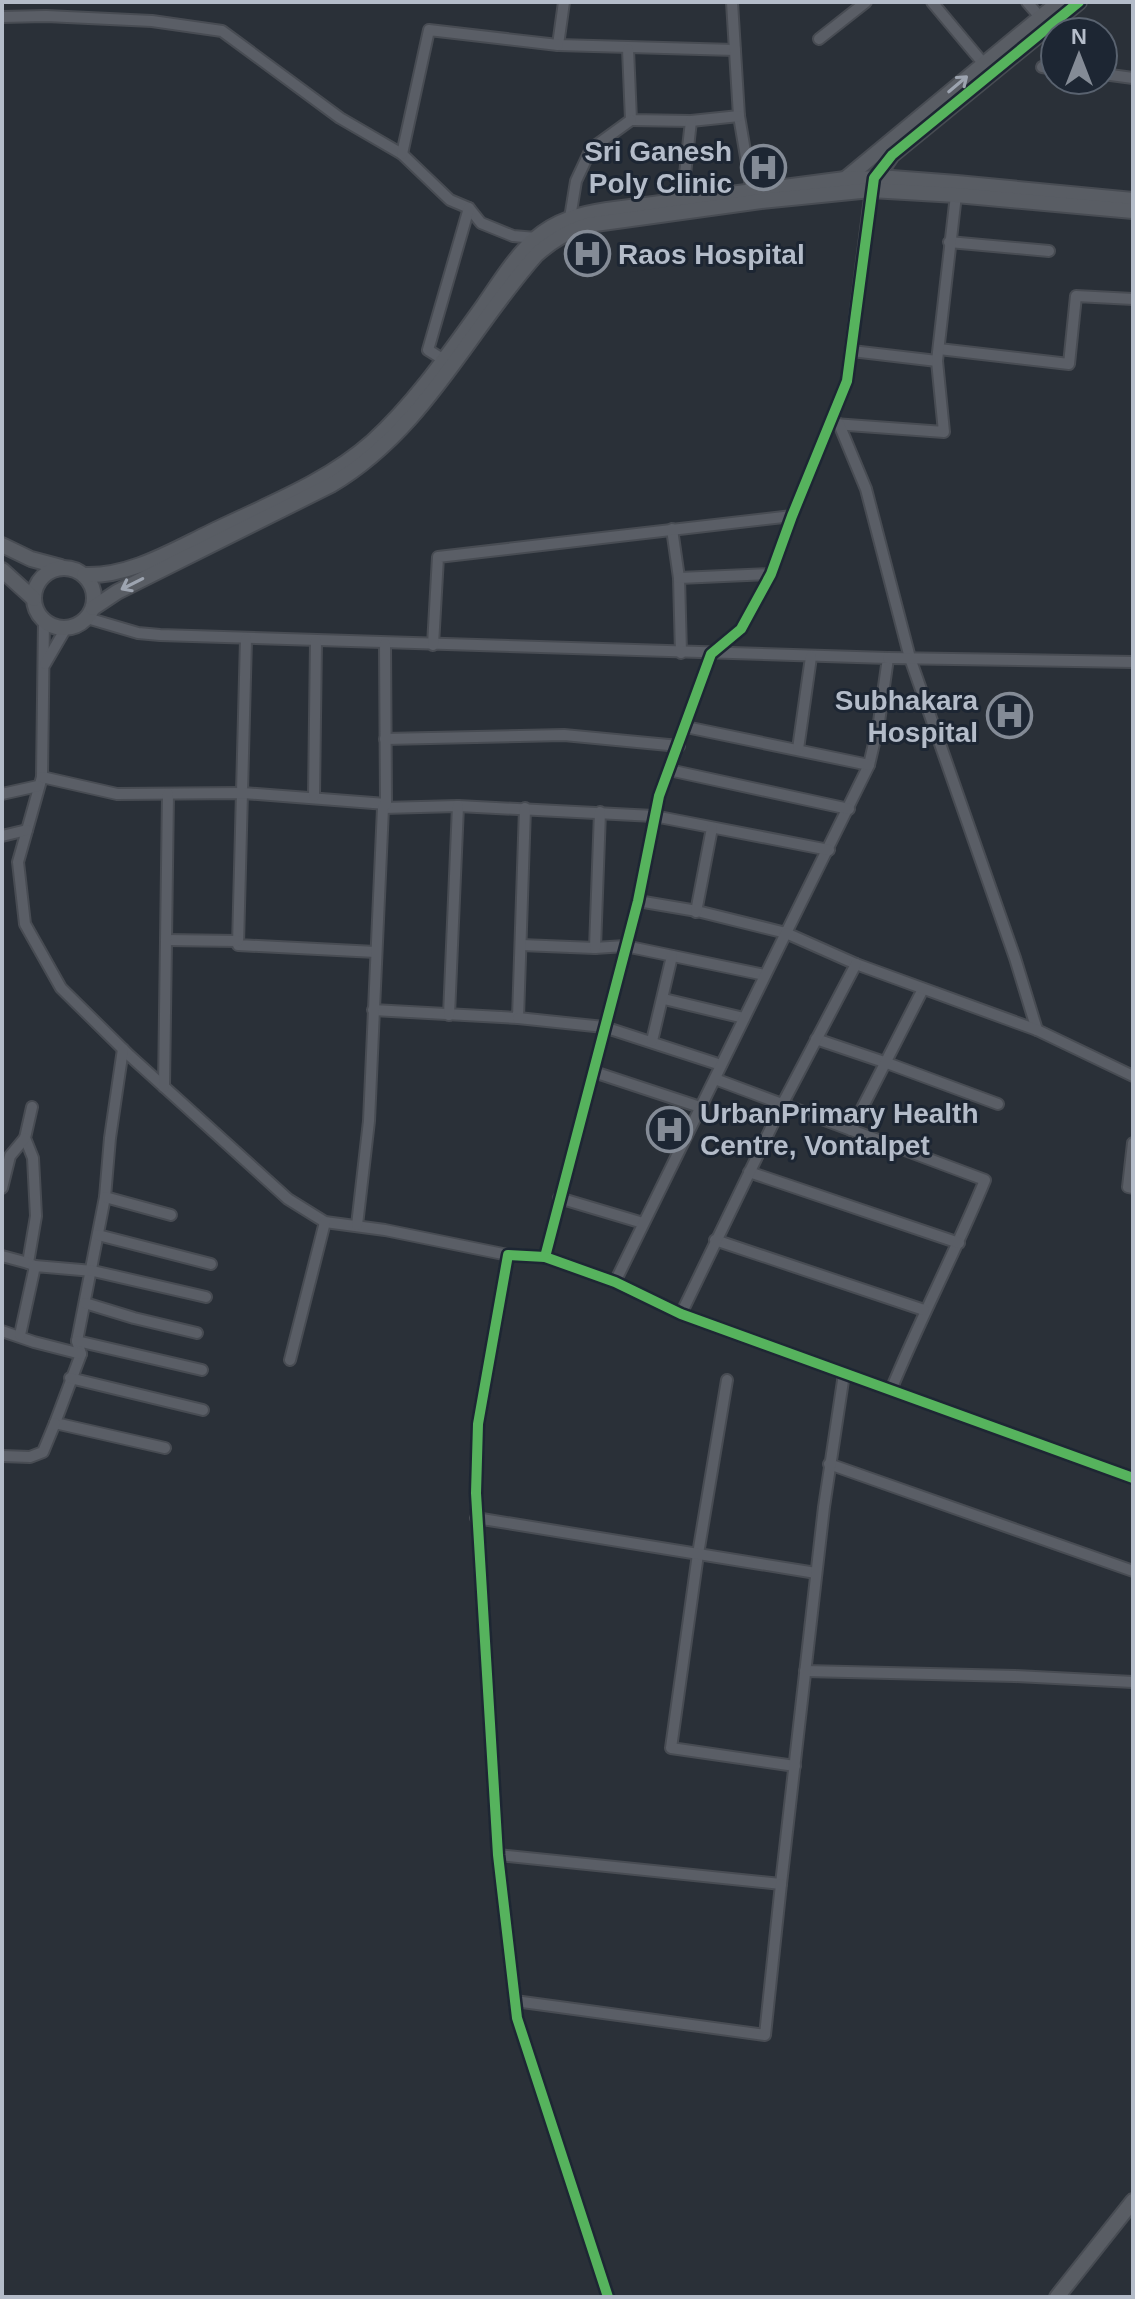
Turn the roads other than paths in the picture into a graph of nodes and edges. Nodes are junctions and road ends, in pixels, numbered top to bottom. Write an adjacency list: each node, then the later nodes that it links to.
1 (564, 2): 11 (street)
2 (732, 2): 13 (street)
3 (866, 2): 10 (street)
4 (932, 2): 14 (street)
5 (1059, 2): 7 (main road)
6 (1079, 2): 19 (main road)
7 (1041, 16)
8 (2, 17): 18 (street)
9 (1039, 18): 14 (main road)
10 (819, 39)
11 (558, 45): 12 (street); 18 (street)
12 (628, 49): 13 (street); 16 (street)
13 (735, 50): 15 (street)
14 (983, 63): 20 (main road, one-way to 14)
15 (739, 116): 17 (street); 21 (street)
16 (631, 120): 17 (street); 27 (street)
17 (691, 121): 24 (street)
18 (402, 154): 25 (street)
19 (873, 184): 20 (main road); 22 (main road); 23 (main road); 33 (street)
20 (842, 185): 21 (main road); 46 (main road, one-way to 46)
21 (752, 192): 24 (main road)
22 (956, 195): 26 (main road); 29 (street)
23 (1133, 200)
24 (682, 201): 27 (main road)
25 (469, 208): 28 (street); 34 (street)
26 (1133, 211)
27 (570, 218): 28 (main road)
28 (536, 238): 34 (main road)
29 (949, 242): 30 (street); 32 (street)
30 (1049, 251)
31 (1133, 299): 32 (street)
32 (939, 349): 35 (street)
33 (852, 351): 35 (street); 36 (street)
34 (444, 360): 43 (main road)
35 (937, 361): 36 (street)
36 (834, 424): 37 (street); 57 (street)
37 (792, 516): 38 (street); 42 (street)
38 (672, 529): 44 (street); 52 (street)
39 (2, 545): 40 (main road)
40 (62, 567): 43 (main road); 45 (main road)
41 (2, 570): 45 (main road)
42 (771, 574): 44 (street); 54 (street)
43 (84, 575): 46 (main road)
44 (679, 578): 53 (street)
45 (34, 599): 47 (main road)
46 (90, 613): 48 (main road); 49 (street)
47 (44, 620): 48 (main road); 59 (street)
48 (66, 628): 59 (street)
49 (246, 639): 50 (street); 67 (street)
50 (316, 641): 51 (street); 70 (street)
51 (385, 644): 52 (street); 61 (street)
52 (433, 645): 53 (street)
53 (681, 653): 54 (street)
54 (711, 654): 55 (street); 60 (street)
55 (811, 657): 56 (street); 63 (street)
56 (888, 658): 57 (street); 64 (street)
57 (910, 658): 58 (street); 100 (street)
58 (1133, 662)
59 (43, 670): 66 (street)
60 (686, 727): 62 (street); 63 (street)
61 (385, 739): 62 (street); 71 (street)
62 (679, 746): 65 (street)
63 (798, 749): 64 (street)
64 (869, 765): 74 (street)
65 (669, 770): 74 (street); 76 (street)
66 (40, 782): 68 (street); 69 (street); 78 (street)
67 (243, 793): 69 (street); 70 (street); 85 (street)
68 (2, 794)
69 (168, 794): 84 (street)
70 (314, 796): 71 (street)
71 (385, 806): 72 (street); 89 (street)
72 (458, 806): 73 (street); 96 (street)
73 (525, 808): 75 (street); 86 (street)
74 (849, 809): 80 (street)
75 (600, 812): 76 (street); 88 (street)
76 (654, 816): 77 (street); 81 (street)
77 (712, 828): 80 (street); 82 (street)
78 (27, 830): 79 (street); 103 (street)
79 (2, 836)
80 (829, 850): 83 (street)
81 (638, 901): 82 (street); 87 (street)
82 (696, 912): 83 (street)
83 (786, 933): 91 (street); 92 (street)
84 (166, 940): 85 (street); 109 (street)
85 (238, 941): 89 (street)
86 (521, 945): 88 (street); 97 (street)
87 (625, 946): 88 (street); 90 (street); 99 (street)
88 (595, 948)
89 (376, 952): 95 (street)
90 (672, 956): 92 (street); 94 (street)
91 (856, 964): 93 (street); 101 (street)
92 (765, 975): 98 (street)
93 (923, 989): 100 (street); 104 (street)
94 (664, 999): 98 (street); 102 (street)
95 (373, 1010): 96 (street); 125 (street)
96 (449, 1015): 97 (street)
97 (518, 1018): 99 (street)
98 (744, 1018): 105 (street)
99 (604, 1027): 102 (street); 106 (street)
100 (1037, 1030): 107 (street)
101 (816, 1039): 104 (street); 110 (street)
102 (652, 1041): 105 (street)
103 (123, 1049): 109 (street); 120 (street)
104 (887, 1063): 111 (street); 114 (street)
105 (721, 1065): 108 (street)
106 (594, 1072): 113 (street); 121 (street)
107 (1133, 1076)
108 (715, 1079): 110 (street); 113 (street)
109 (164, 1087): 123 (street)
110 (783, 1103): 114 (street); 117 (street)
111 (998, 1104)
112 (32, 1107): 115 (street)
113 (700, 1107): 124 (street)
114 (851, 1130): 128 (street)
115 (25, 1138): 118 (street); 133 (street)
116 (1133, 1143): 119 (street)
117 (749, 1172): 127 (street); 128 (street)
118 (2, 1188)
119 (1133, 1188)
120 (105, 1197): 122 (street); 126 (street)
121 (559, 1198): 124 (street); 131 (street)
122 (171, 1215)
123 (325, 1222): 125 (street); 145 (street)
124 (643, 1223): 135 (street)
125 (357, 1225): 129 (street)
126 (98, 1235): 132 (street); 134 (street)
127 (715, 1240): 138 (street); 139 (street)
128 (959, 1243): 138 (street)
129 (508, 1255): 131 (street); 157 (street)
130 (2, 1256): 133 (street)
131 (545, 1257): 135 (street)
132 (211, 1264)
133 (32, 1265): 134 (street); 142 (street)
134 (93, 1271): 136 (street); 137 (street)
135 (615, 1282): 139 (street)
136 (206, 1297)
137 (85, 1303): 141 (street); 143 (street)
138 (924, 1310): 150 (street)
139 (681, 1314): 147 (street)
140 (2, 1331): 142 (street)
141 (197, 1333)
142 (20, 1335): 144 (street)
143 (77, 1341): 144 (street); 146 (street)
144 (81, 1354): 148 (street)
145 (290, 1360)
146 (202, 1370)
147 (844, 1374): 150 (street); 155 (street)
148 (70, 1378): 151 (street); 152 (street)
149 (727, 1380): 158 (street)
150 (891, 1390): 156 (street)
151 (203, 1410)
152 (55, 1423): 153 (street); 154 (street)
153 (165, 1448)
154 (2, 1456)
155 (829, 1464): 159 (street); 160 (street)
156 (1133, 1478)
157 (476, 1518): 158 (street); 164 (street)
158 (698, 1554): 160 (street); 163 (street)
159 (1133, 1571)
160 (816, 1573): 161 (street)
161 (805, 1671): 162 (street); 163 (street)
162 (1133, 1682)
163 (795, 1766): 165 (street)
164 (498, 1855): 165 (street); 166 (street)
165 (781, 1884): 166 (street)
166 (515, 2001): 168 (street)
167 (1133, 2201): 169 (main road)
168 (608, 2297)
169 (1057, 2297)

